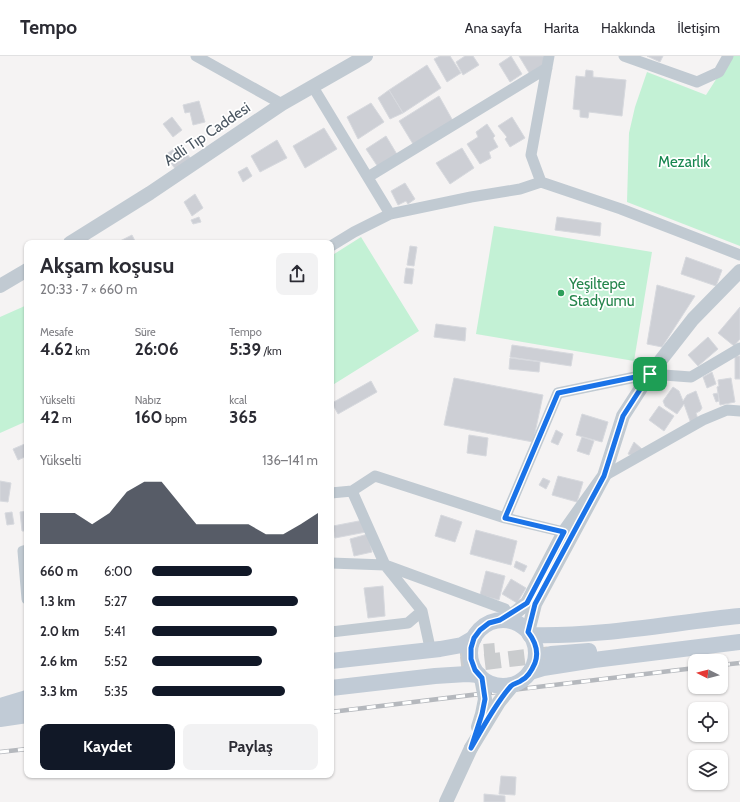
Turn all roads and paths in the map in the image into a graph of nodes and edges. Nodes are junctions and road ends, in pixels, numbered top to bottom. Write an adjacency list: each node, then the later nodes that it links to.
1 (366, 56): 7 (street, Adli Tıp Caddesi)
2 (549, 56): 6 (street)
3 (624, 56): 4 (street)
4 (728, 56)
5 (198, 57): 8 (street)
6 (547, 68): 9 (street); 10 (street)
7 (313, 87): 8 (street, Adli Tıp Caddesi); 9 (street)
8 (282, 104): 12 (street, Adli Tıp Caddesi)
9 (368, 177): 11 (street)
10 (541, 182): 11 (street); 14 (street)
11 (390, 214): 13 (street)
12 (75, 240)
13 (334, 244)
14 (740, 255)
15 (740, 271): 19 (street)
16 (24, 272): 17 (street)
17 (0, 286)
18 (740, 348): 19 (street)
19 (650, 374): 21 (street); 24 (street)
20 (740, 411): 21 (street)
21 (604, 476): 25 (street); 27 (street)
22 (352, 491): 23 (street); 24 (street); 30 (street)
23 (334, 493)
24 (505, 518): 25 (street)
25 (564, 532): 27 (street)
26 (24, 551): 28 (street)
27 (557, 554): 32 (street); 36 (street)
28 (24, 563)
29 (334, 563): 30 (street)
30 (385, 565): 31 (street); 32 (street)
31 (422, 611): 35 (street); 40 (street)
32 (502, 615): 36 (main road, bridge); 38 (main road, bridge)
33 (740, 616): 36 (main road)
34 (740, 623): 37 (main road)
35 (334, 632)
36 (529, 633): 43 (main road, bridge)
37 (740, 635)
38 (474, 638): 40 (main road); 44 (main road, bridge)
39 (740, 642): 43 (main road)
40 (435, 646): 41 (main road)
41 (334, 661)
42 (334, 670): 45 (main road)
43 (530, 672): 46 (main road, bridge)
44 (480, 677): 46 (main road, bridge); 47 (main road); 54 (street, bridge)
45 (334, 679)
46 (512, 685): 54 (street, bridge)
47 (334, 688)
48 (24, 699): 50 (main road)
49 (24, 706): 50 (main road)
50 (0, 707)
51 (24, 715): 52 (main road)
52 (0, 719): 53 (main road)
53 (24, 722)
54 (471, 748): 55 (street)
55 (446, 802)

